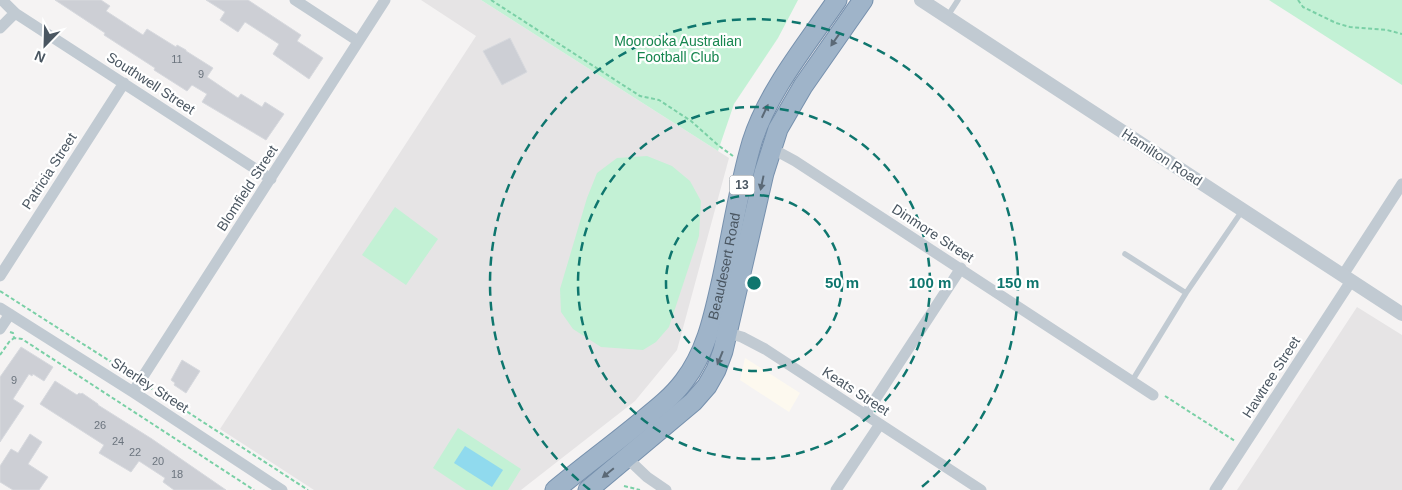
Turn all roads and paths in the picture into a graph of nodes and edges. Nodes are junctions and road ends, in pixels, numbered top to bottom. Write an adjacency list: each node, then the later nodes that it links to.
1 (2, 0): 10 (street, Southwell Street)
2 (295, 0): 14 (street)
3 (385, 0): 14 (street, Blomfield Street)
4 (491, 0): 17 (path)
5 (837, 0): 17 (highway, Beaudesert Road / 13, one-way to 5)
6 (863, 0): 16 (highway, Beaudesert Road / 13, one-way to 16)
7 (921, 0): 11 (street, Hamilton Road)
8 (958, 0): 11 (lane)
9 (1298, 0): 13 (path)
10 (15, 12): 12 (street); 15 (street, Southwell Street)
11 (947, 17): 20 (street, Hamilton Road)
12 (0, 28)
13 (1402, 34)
14 (358, 41): 18 (street, Blomfield Street)
15 (124, 83): 18 (street, Southwell Street); 23 (street, Patricia Street)
16 (771, 148): 22 (street, Dinmore Street); 32 (highway, Beaudesert Road / 13, one-way to 32)
17 (746, 168): 29 (highway, Beaudesert Road / 13)
18 (271, 179): 38 (street, Blomfield Street)
19 (1402, 184): 24 (street, Hawtree Street)
20 (1242, 210): 24 (street, Hamilton Road); 26 (lane)
21 (1125, 254): 26 (lane)
22 (961, 268): 36 (street, Dinmore Street); 40 (street)
23 (0, 276)
24 (1347, 278): 28 (street, Hamilton Road); 42 (street, Hawtree Street)
25 (0, 291): 35 (path)
26 (1186, 293): 36 (lane)
27 (5, 311): 30 (street); 38 (street, Sherley Street)
28 (1402, 314)
29 (710, 328): 32 (street, Keats Street); 49 (highway, Beaudesert Road / 13)
30 (0, 329)
31 (13, 333): 33 (path)
32 (728, 334): 40 (street, Keats Street); 43 (highway, Beaudesert Road / 13, one-way to 43)
33 (14, 338): 34 (path); 47 (path)
34 (0, 355)
35 (127, 373)
36 (1132, 381): 39 (street, Dinmore Street)
37 (151, 388): 44 (path)
38 (133, 392): 46 (street, Sherley Street)
39 (1153, 395): 42 (path)
40 (865, 415): 41 (street, Keats Street)
41 (880, 424): 53 (street); 54 (street, Keats Street)
42 (1244, 446): 55 (street, Hawtree Street)
43 (627, 458): 50 (highway, Beaudesert Road / 13, one-way to 50); 52 (street)
44 (296, 482): 46 (path); 48 (path)
45 (624, 486): 51 (path)
46 (287, 489)
47 (254, 490)
48 (308, 490)
49 (554, 490)
50 (588, 490)
51 (640, 490)
52 (666, 490)
53 (836, 490)
54 (980, 490)
55 (1215, 490)

